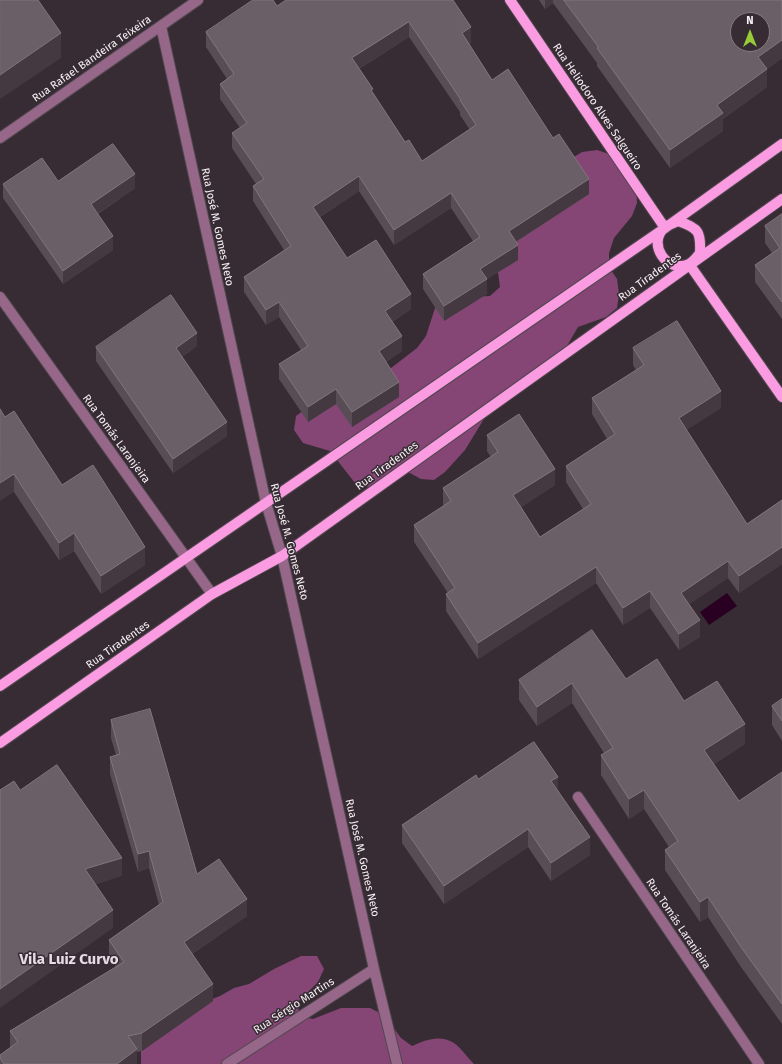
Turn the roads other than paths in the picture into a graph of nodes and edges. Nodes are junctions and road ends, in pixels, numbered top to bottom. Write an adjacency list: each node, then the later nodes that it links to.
1 (198, 0): 3 (street, Rua Rafael Bandeira Teixeira)
2 (510, 0): 7 (main road, Rua Heliodoro Alves Salgueiro)
3 (161, 26): 4 (street, Rua Rafael Bandeira Teixeira); 11 (street, Rua José M. Gomes Neto)
4 (0, 138)
5 (782, 144): 7 (main road)
6 (782, 199): 8 (main road, Rua Tiradentes)
7 (665, 228): 8 (main road); 8 (main road); 11 (main road)
8 (689, 264): 10 (main road); 12 (main road, Rua Tiradentes)
9 (0, 297): 13 (street, Rua Tomás Laranjeira)
10 (782, 397)
11 (266, 503): 12 (street, Rua José M. Gomes Neto); 13 (main road)
12 (282, 556): 14 (main road, Rua Tiradentes); 18 (street, Rua José M. Gomes Neto)
13 (186, 558): 14 (street, Rua Tomás Laranjeira); 15 (main road)
14 (212, 594): 16 (main road, Rua Tiradentes)
15 (0, 686)
16 (0, 742)
17 (578, 796): 21 (street, Rua Tomás Laranjeira)
18 (374, 969): 19 (street, Rua Sérgio Martins); 20 (street, Rua José M. Gomes Neto)
19 (227, 1064)
20 (397, 1064)
21 (759, 1064)

